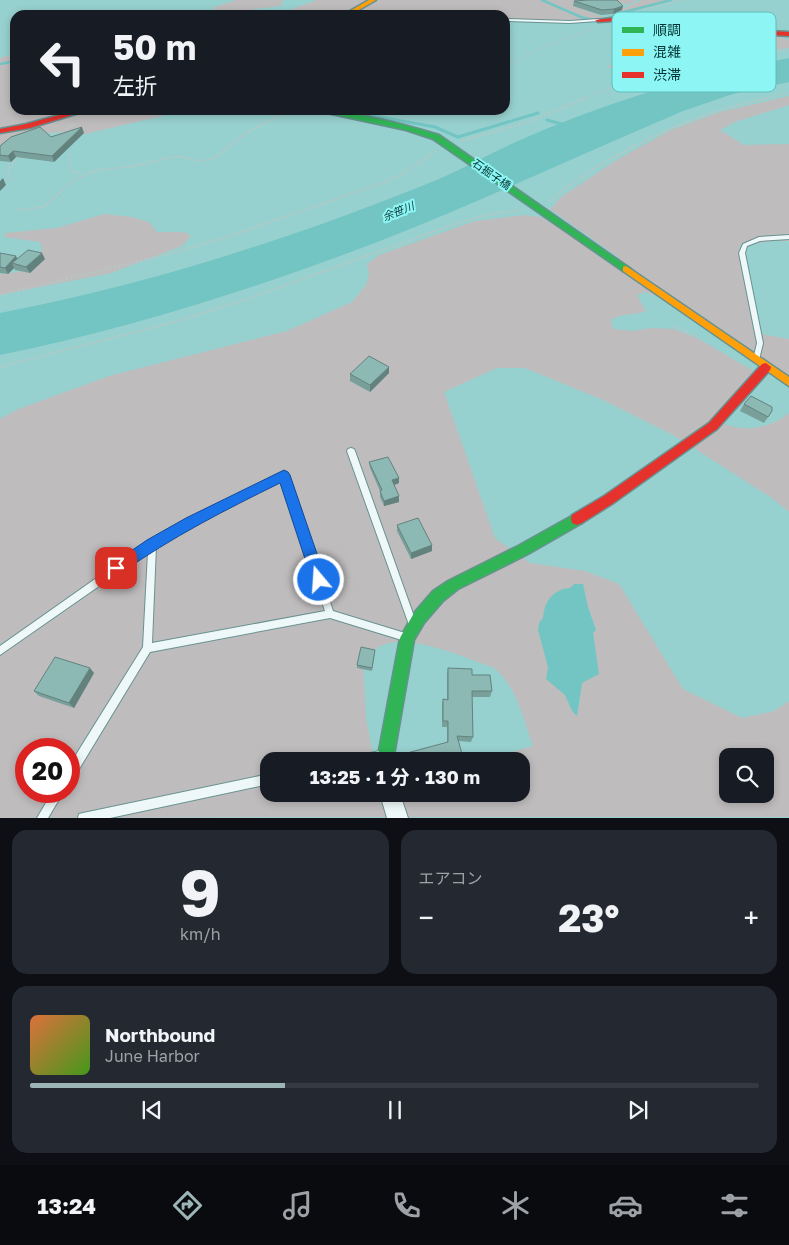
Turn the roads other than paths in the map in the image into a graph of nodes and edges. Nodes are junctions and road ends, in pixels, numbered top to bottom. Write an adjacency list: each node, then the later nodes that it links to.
1 (373, 0): 2 (street)
2 (355, 10)
3 (612, 19): 5 (street)
4 (510, 20): 5 (lane)
5 (603, 20)
6 (776, 33): 7 (street)
7 (789, 34)
8 (67, 115): 10 (street)
9 (342, 115): 12 (street, 石掘子橋)
10 (0, 131)
11 (789, 237): 12 (lane)
12 (756, 360): 13 (street, 石掘子橋)
13 (766, 367): 14 (street, 石掘子橋); 18 (street)
14 (789, 382)
15 (351, 451): 18 (lane)
16 (152, 544): 17 (lane); 20 (lane); 21 (lane)
17 (330, 614): 19 (lane); 20 (lane)
18 (414, 626): 19 (street)
19 (407, 638): 22 (street)
20 (147, 648): 23 (lane)
21 (0, 651)
22 (386, 752)
23 (80, 757)
24 (260, 781): 28 (lane)
25 (393, 802): 29 (street)
26 (51, 803): 27 (lane)
27 (42, 818)
28 (83, 818)
29 (398, 818)

